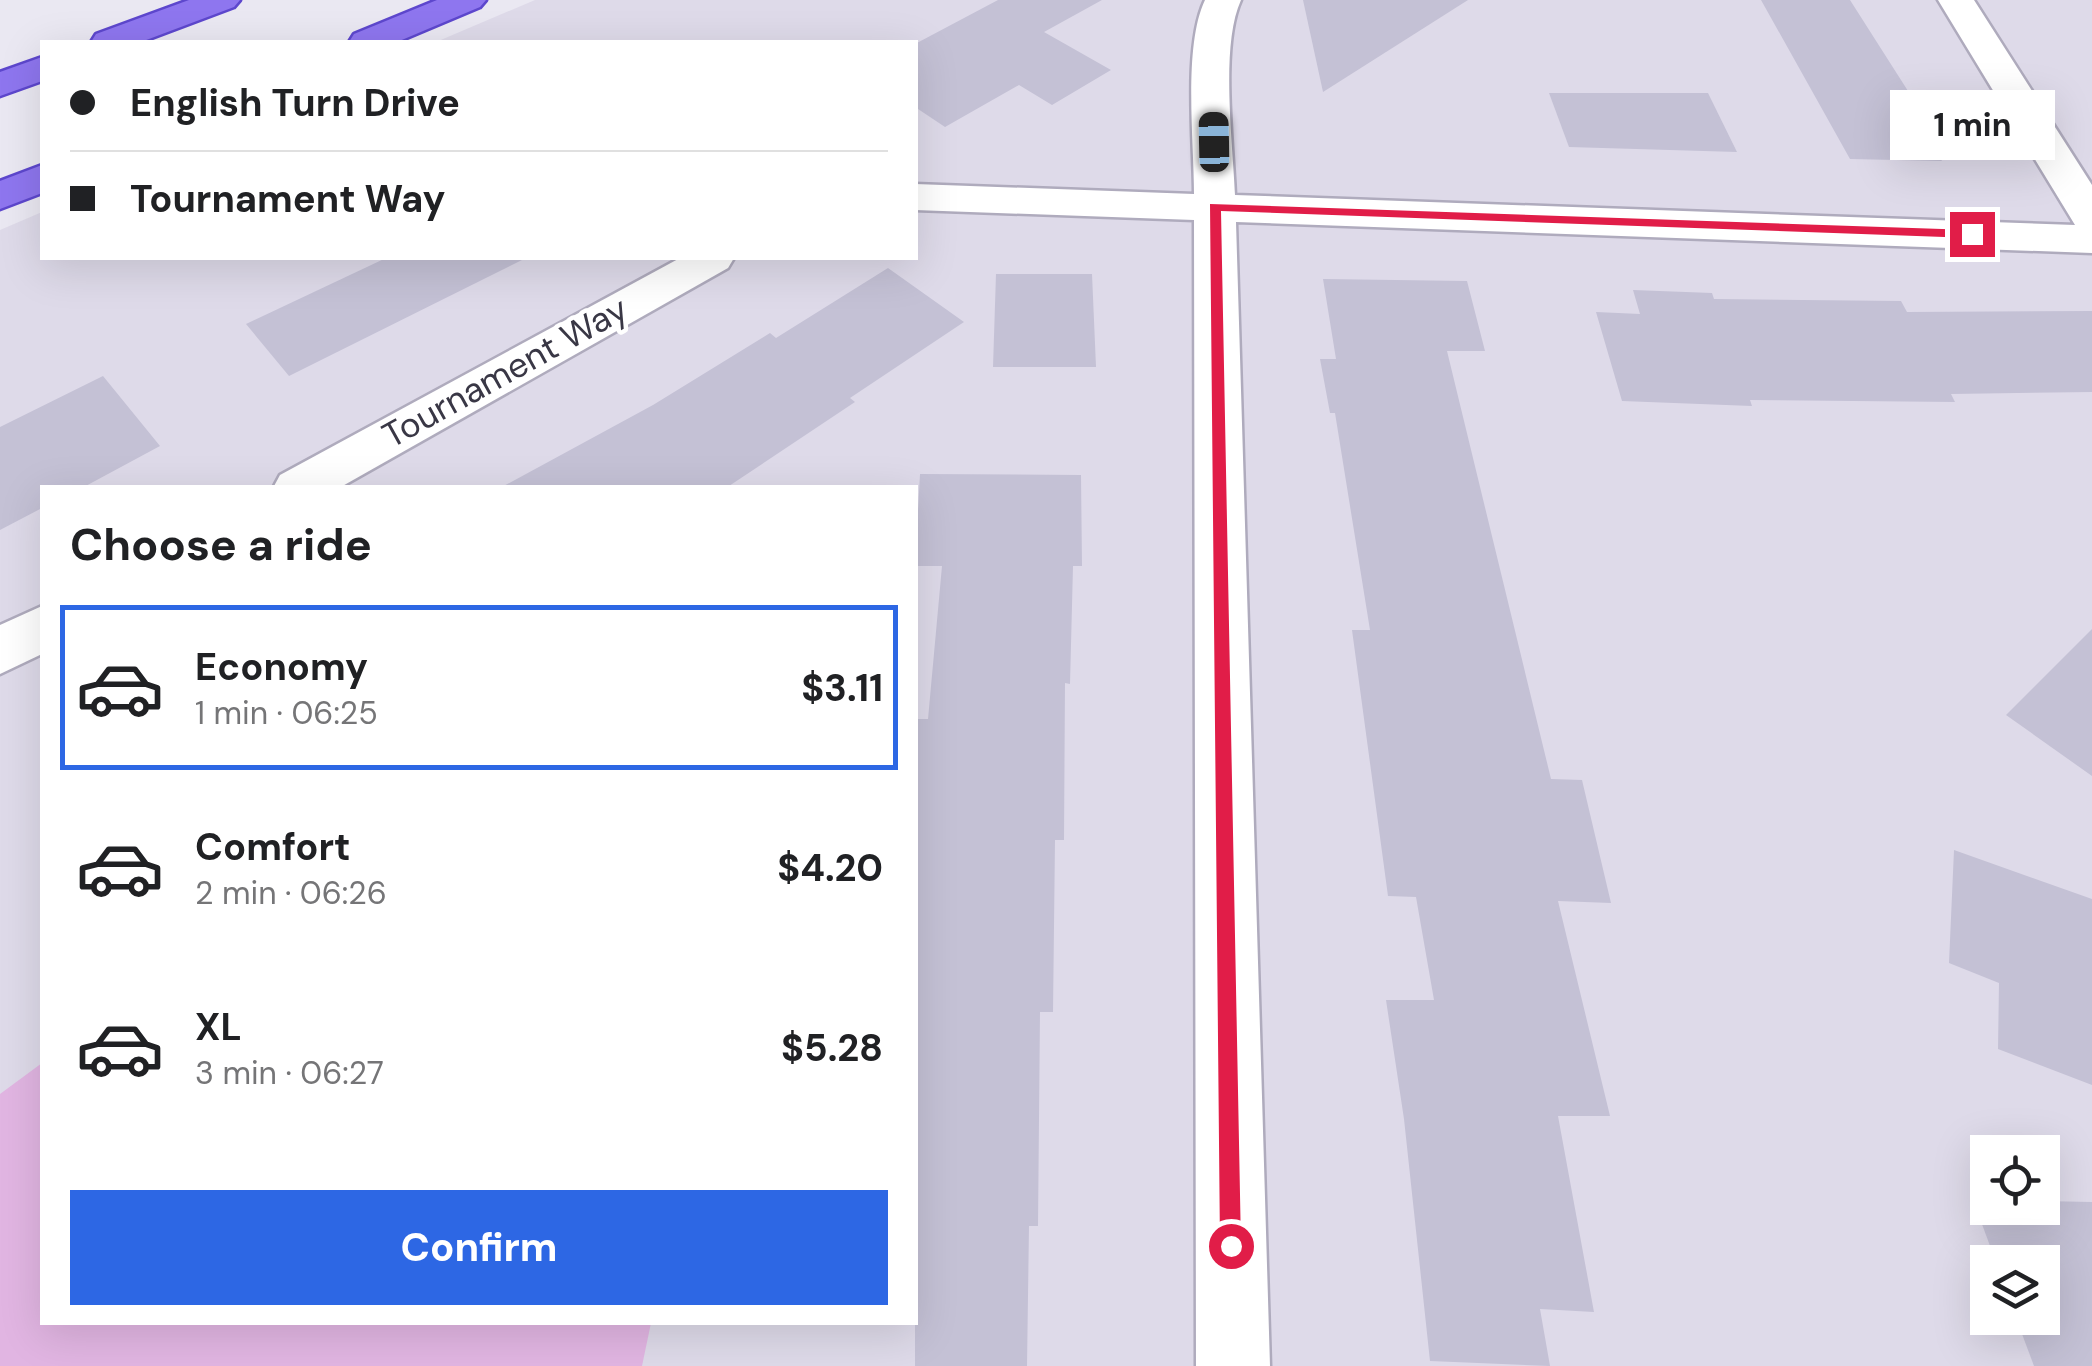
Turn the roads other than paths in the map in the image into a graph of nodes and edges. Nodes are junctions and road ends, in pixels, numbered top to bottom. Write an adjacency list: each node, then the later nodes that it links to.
1 (222, 0): 5 (highway)
2 (468, 0): 6 (highway)
3 (1223, 0): 12 (street)
4 (1956, 0): 13 (street)
5 (115, 40)
6 (372, 40)
7 (40, 69): 8 (highway)
8 (0, 85)
9 (40, 179): 10 (highway)
10 (0, 196)
11 (918, 197): 12 (street)
12 (1215, 207): 14 (street); 19 (street)
13 (2092, 218)
14 (2092, 239)
15 (709, 260): 16 (street, Tournament Way)
16 (301, 485)
17 (40, 629): 18 (street)
18 (0, 652)
19 (1232, 1366)

